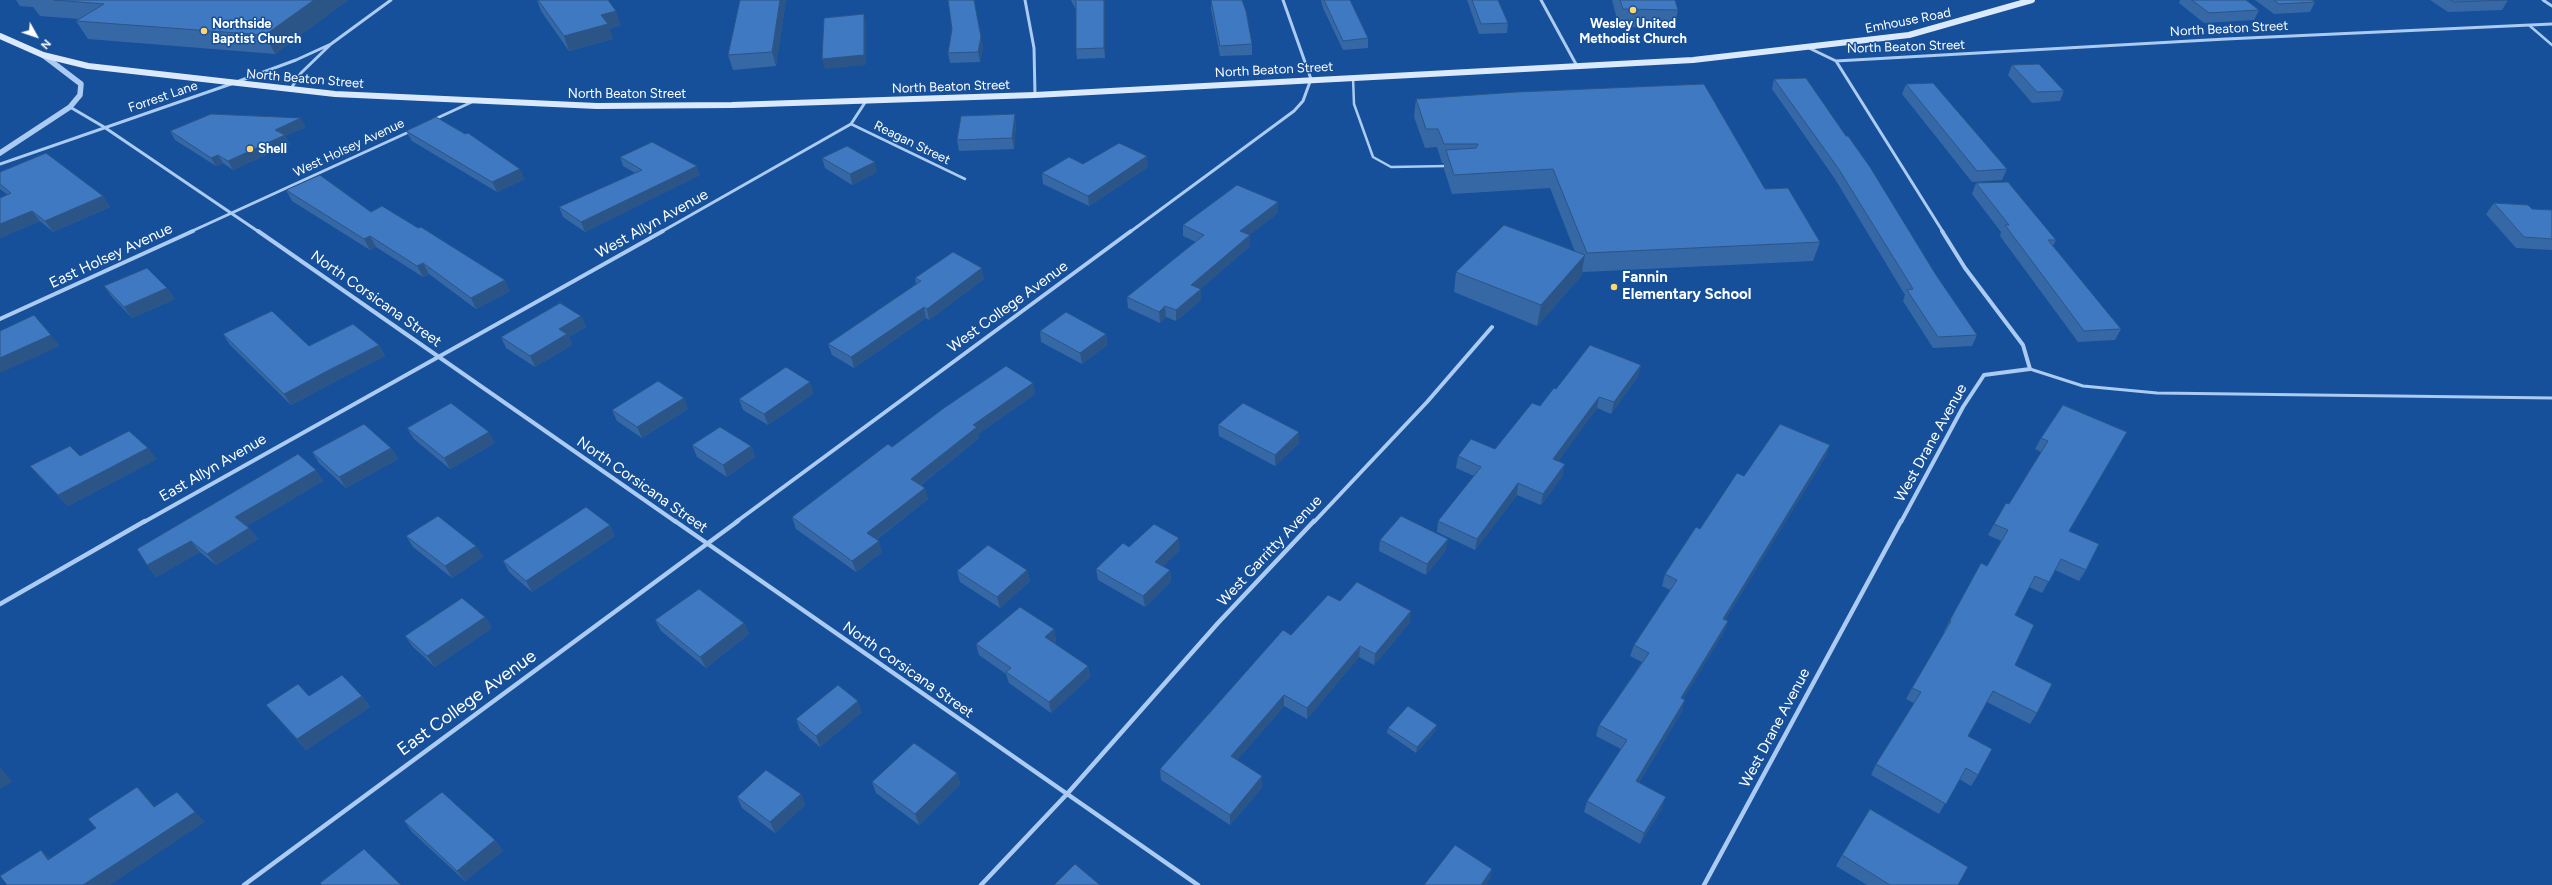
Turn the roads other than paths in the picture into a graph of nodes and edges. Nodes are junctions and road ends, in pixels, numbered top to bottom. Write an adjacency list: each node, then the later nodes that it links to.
1 (391, 0): 11 (street, Forrest Lane)
2 (1025, 0): 21 (street)
3 (1283, 0): 18 (street)
4 (1541, 0): 16 (street)
5 (2032, 0): 13 (main road, Emhouse Road)
6 (2543, 0): 7 (street)
7 (2552, 6)
8 (2552, 24): 9 (street, North Beaton Street)
9 (2530, 26): 12 (lane); 15 (street, North Beaton Street)
10 (0, 36): 14 (main road, North Beaton Street)
11 (331, 44): 19 (street, Forrest Lane); 20 (street, Forrest Lane)
12 (2552, 45)
13 (1809, 48): 15 (street, North Beaton Street); 16 (main road, North Beaton Street)
14 (43, 55): 19 (main road, North Beaton Street); 24 (street)
15 (1836, 61): 37 (street)
16 (1577, 66): 17 (main road, North Beaton Street)
17 (1353, 76): 18 (main road, North Beaton Street); 31 (lane)
18 (1311, 79): 21 (main road, North Beaton Street); 39 (street, West College Avenue)
19 (231, 84): 20 (main road, North Beaton Street); 28 (street, Forrest Lane)
20 (290, 90): 22 (main road, North Beaton Street)
21 (1035, 95): 23 (main road, North Beaton Street)
22 (475, 101): 23 (main road, North Beaton Street); 25 (street, West Holsey Avenue)
23 (866, 101): 26 (street, West Allyn Avenue)
24 (70, 107): 28 (street, North Corsicana Street); 29 (street)
25 (425, 124)
26 (851, 124): 32 (lane, Reagan Street); 36 (street, West Allyn Avenue)
27 (418, 127): 33 (street, West Holsey Avenue)
28 (104, 128): 30 (street, Forrest Lane); 33 (street, North Corsicana Street)
29 (0, 153)
30 (0, 164)
31 (1451, 166)
32 (965, 180)
33 (232, 213): 34 (street, East Holsey Avenue); 36 (street, North Corsicana Street)
34 (0, 319)
35 (1492, 327): 41 (street, West Garritty Avenue)
36 (438, 356): 39 (street, North Corsicana Street); 40 (street, East Allyn Avenue)
37 (2030, 369): 38 (lane); 45 (street, West Drane Avenue)
38 (2552, 398)
39 (706, 544): 41 (street, North Corsicana Street); 42 (street, East College Avenue)
40 (0, 604)
41 (1067, 794): 43 (street, West Garritty Avenue); 44 (street, North Corsicana Street)
42 (244, 885)
43 (981, 885)
44 (1198, 885)
45 (1704, 885)

